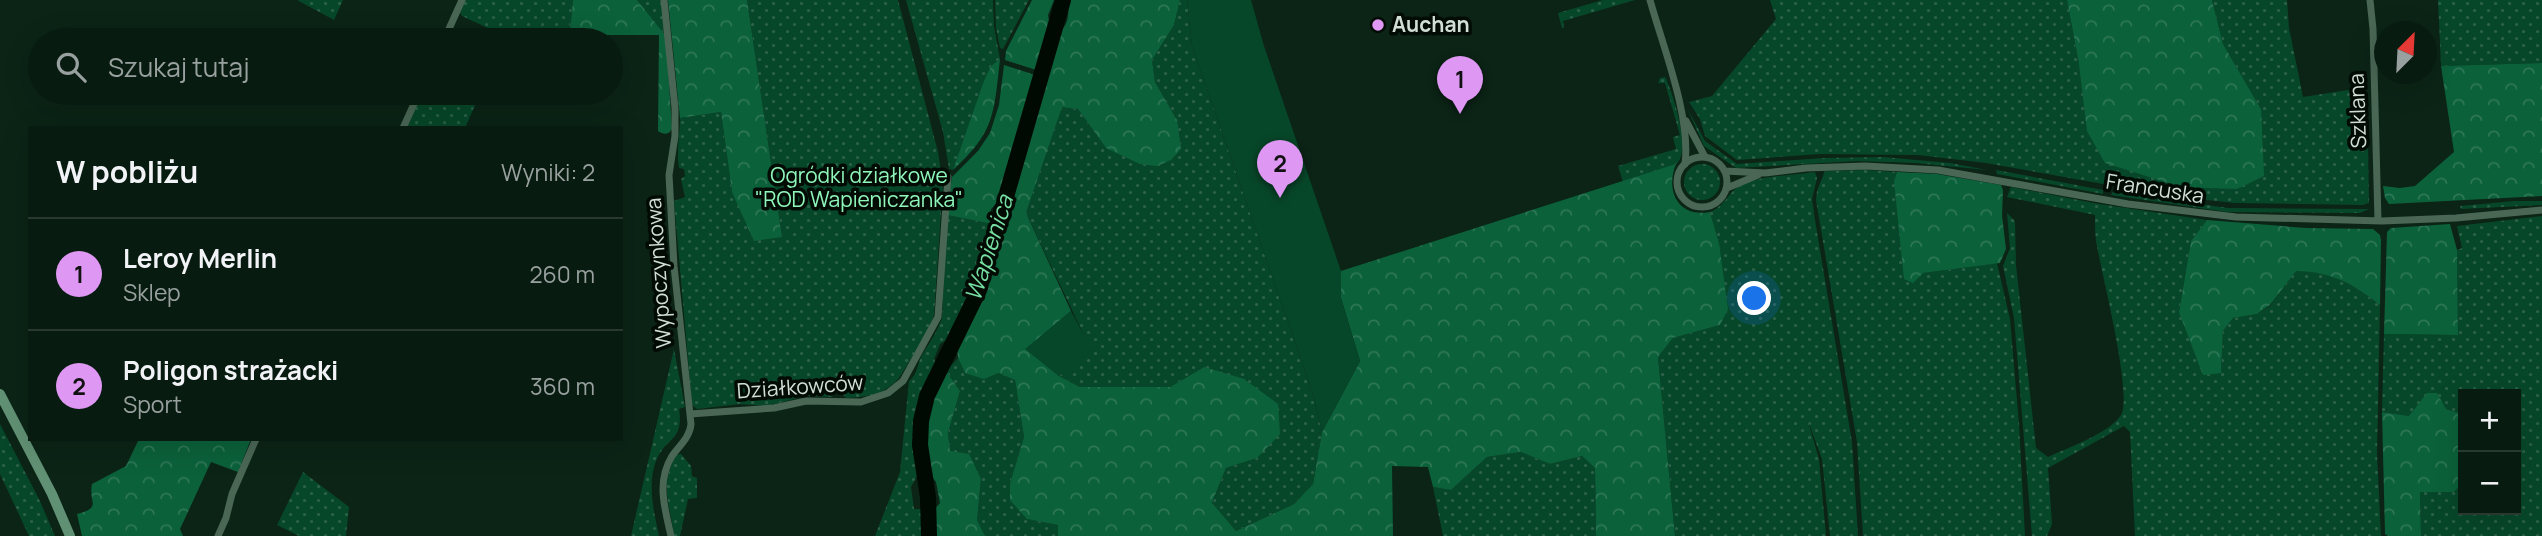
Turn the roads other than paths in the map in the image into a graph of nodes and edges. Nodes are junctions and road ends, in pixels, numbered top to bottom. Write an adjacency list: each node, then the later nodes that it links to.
1 (462, 0): 5 (street)
2 (664, 0): 18 (street, Wypoczynkowa)
3 (1650, 0): 7 (street)
4 (2370, 0): 16 (street, Szklana)
5 (449, 28)
6 (414, 105): 8 (street)
7 (1682, 113): 9 (street); 10 (street)
8 (404, 126)
9 (1705, 157): 10 (street); 11 (street)
10 (1685, 164): 14 (street)
11 (1725, 171): 12 (street, Francuska); 14 (street)
12 (1765, 173): 14 (street, Francuska); 16 (street, Francuska)
13 (948, 177): 18 (street, Działkowców)
14 (1727, 188)
15 (2542, 210): 16 (street, Francuska)
16 (2378, 221)
17 (0, 394): 20 (main road)
18 (690, 414): 22 (street, Wypoczynkowa)
19 (255, 441): 21 (street)
20 (70, 536)
21 (218, 536)
22 (671, 536)

